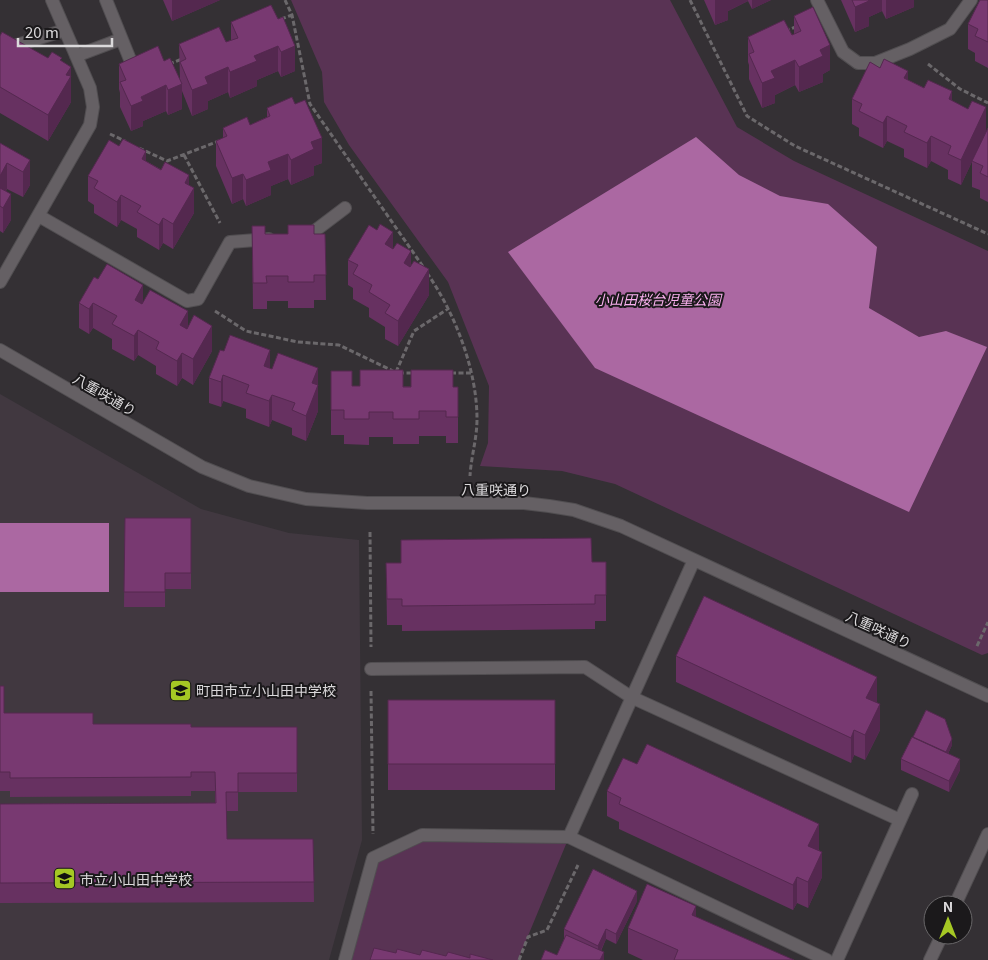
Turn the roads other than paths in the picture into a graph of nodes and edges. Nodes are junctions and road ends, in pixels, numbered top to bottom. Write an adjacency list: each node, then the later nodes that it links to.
1 (52, 0): 5 (street)
2 (106, 0): 6 (street)
3 (817, 0): 4 (street)
4 (971, 0)
5 (65, 30): 7 (street); 8 (street)
6 (121, 39): 8 (street); 9 (street)
7 (0, 42)
8 (76, 56): 11 (street)
9 (131, 62)
10 (345, 208): 11 (street)
11 (38, 216): 12 (street)
12 (0, 282)
13 (0, 350): 14 (street, 八重咲通り)
14 (694, 560): 16 (street, 八重咲通り); 17 (street)
15 (371, 669): 17 (street)
16 (988, 696)
17 (631, 697): 19 (street); 21 (street)
18 (912, 794): 19 (street)
19 (900, 820): 26 (street)
20 (988, 834): 22 (street)
21 (569, 837): 24 (street); 25 (street)
22 (960, 895)
23 (937, 945): 27 (street)
24 (345, 960)
25 (827, 960)
26 (837, 960)
27 (930, 960)

